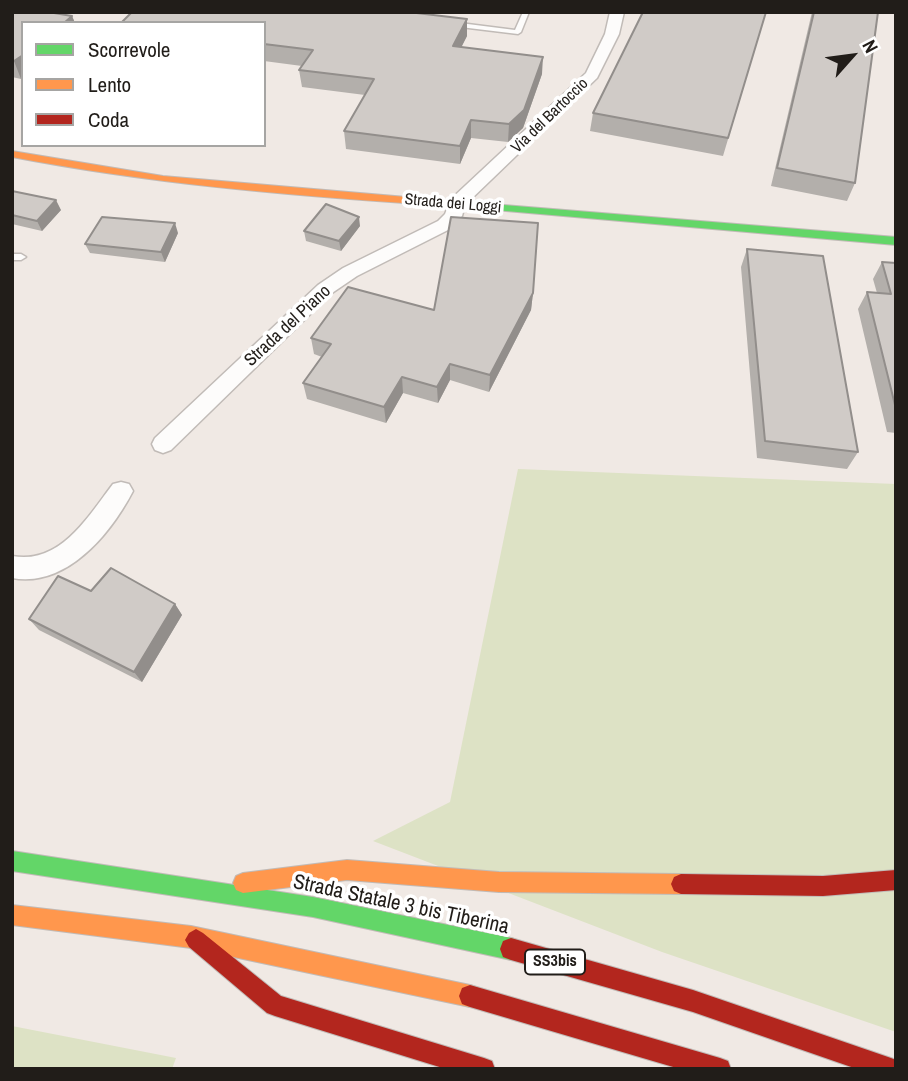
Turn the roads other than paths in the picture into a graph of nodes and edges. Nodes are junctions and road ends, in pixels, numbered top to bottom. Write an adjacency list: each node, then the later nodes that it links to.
1 (526, 12): 3 (lane)
2 (617, 12): 5 (street, Via del Bartoccio)
3 (439, 22)
4 (12, 154): 5 (main road, Strada dei Loggi)
5 (457, 203): 6 (main road, Strada dei Loggi); 7 (street, Strada del Piano)
6 (896, 241)
7 (163, 443)
8 (121, 491): 9 (street)
9 (12, 567)
10 (12, 861): 12 (main road, Strada Statale 3 bis Tiberina / SS3bis)
11 (896, 880): 12 (main road)
12 (209, 887): 17 (main road, Strada Statale 3 bis Tiberina / SS3bis)
13 (12, 915): 14 (main road)
14 (191, 937): 15 (main road); 16 (main road)
15 (484, 1069)
16 (720, 1069)
17 (891, 1069)

